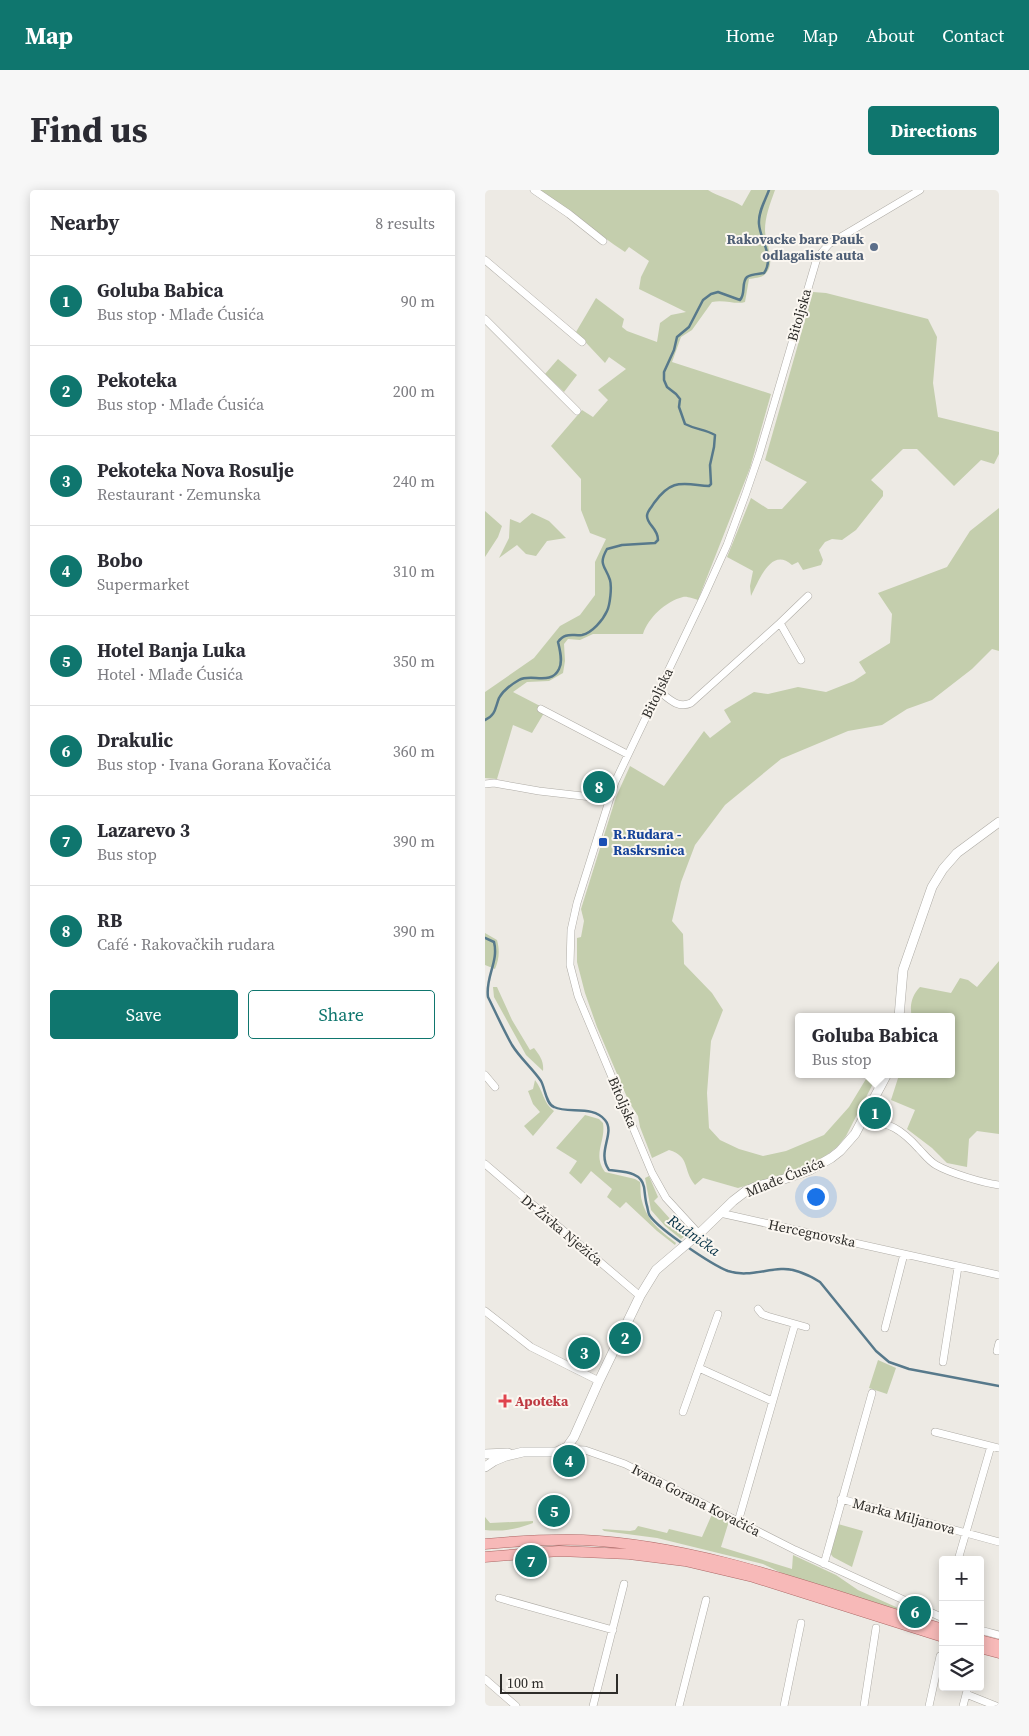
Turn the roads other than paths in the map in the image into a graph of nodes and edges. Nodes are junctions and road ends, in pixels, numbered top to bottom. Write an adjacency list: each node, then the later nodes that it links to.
1 (534, 190): 3 (street)
2 (920, 190): 11 (street, Bitoljska)
3 (603, 241)
4 (485, 260): 6 (street)
5 (485, 319): 7 (street)
6 (582, 342)
7 (577, 411)
8 (808, 596): 9 (street)
9 (780, 623): 10 (street); 11 (street)
10 (801, 660)
11 (659, 692): 13 (street, Bitoljska)
12 (541, 709): 13 (street)
13 (627, 754): 15 (street, Bitoljska)
14 (485, 784): 15 (street)
15 (609, 799): 25 (street, Bitoljska)
16 (999, 822): 17 (street)
17 (899, 1013)
18 (485, 1074): 20 (street)
19 (885, 1078): 21 (street, Mlađe Ćusića)
20 (495, 1087)
21 (862, 1121): 23 (street); 24 (street, Mlađe Ćusića)
22 (485, 1164): 29 (street, Dr Živka Nježića)
23 (999, 1185)
24 (720, 1213): 25 (street, Mlađe Ćusića); 26 (street, Hercegnovska)
25 (699, 1234): 29 (street, Mlađe Ćusića)
26 (904, 1254): 27 (street, Hercegnovska); 35 (street)
27 (958, 1267): 28 (street, Hercegnovska); 36 (street)
28 (999, 1275)
29 (640, 1296): 38 (street, Mlađe Ćusića)
30 (759, 1310): 33 (street)
31 (485, 1311): 38 (street)
32 (718, 1314): 37 (street)
33 (795, 1324): 34 (street); 40 (street)
34 (806, 1327)
35 (885, 1328)
36 (943, 1362)
37 (699, 1368): 40 (street); 41 (street)
38 (599, 1381): 45 (street, Mlađe Ćusića)
39 (872, 1393): 49 (street)
40 (772, 1401): 50 (street)
41 (683, 1412)
42 (935, 1432): 43 (street)
43 (991, 1446): 44 (street); 51 (street, Marka Miljanova)
44 (999, 1448)
45 (565, 1449): 46 (street); 50 (street, Ivana Gorana Kovačića)
46 (523, 1452): 47 (street); 48 (street)
47 (485, 1454)
48 (485, 1467)
49 (841, 1499): 51 (street, Marka Miljanova); 58 (street)
50 (738, 1522): 58 (street, Ivana Gorana Kovačića)
51 (966, 1532): 54 (street, Marka Miljanova); 56 (street, Marka Miljanova)
52 (485, 1536): 53 (main road)
53 (522, 1540): 55 (main road); 65 (main road)
54 (999, 1542)
55 (485, 1544)
56 (959, 1556)
57 (485, 1558): 68 (main road)
58 (824, 1564): 62 (street, Ivana Gorana Kovačića)
59 (624, 1584): 66 (street)
60 (499, 1598): 66 (street)
61 (706, 1600): 80 (street)
62 (939, 1615)
63 (801, 1623): 81 (street)
64 (876, 1628): 82 (street)
65 (939, 1628)
66 (613, 1630): 79 (street)
67 (984, 1631): 69 (street)
68 (939, 1636)
69 (999, 1636)
70 (984, 1641): 71 (main road)
71 (999, 1645)
72 (984, 1649): 73 (main road)
73 (999, 1653)
74 (939, 1661): 83 (street)
75 (485, 1679): 78 (street)
76 (967, 1691): 84 (street)
77 (969, 1691): 85 (street)
78 (515, 1706)
79 (593, 1706)
80 (679, 1706)
81 (784, 1706)
82 (864, 1706)
83 (929, 1706)
84 (963, 1706)
85 (996, 1706)

